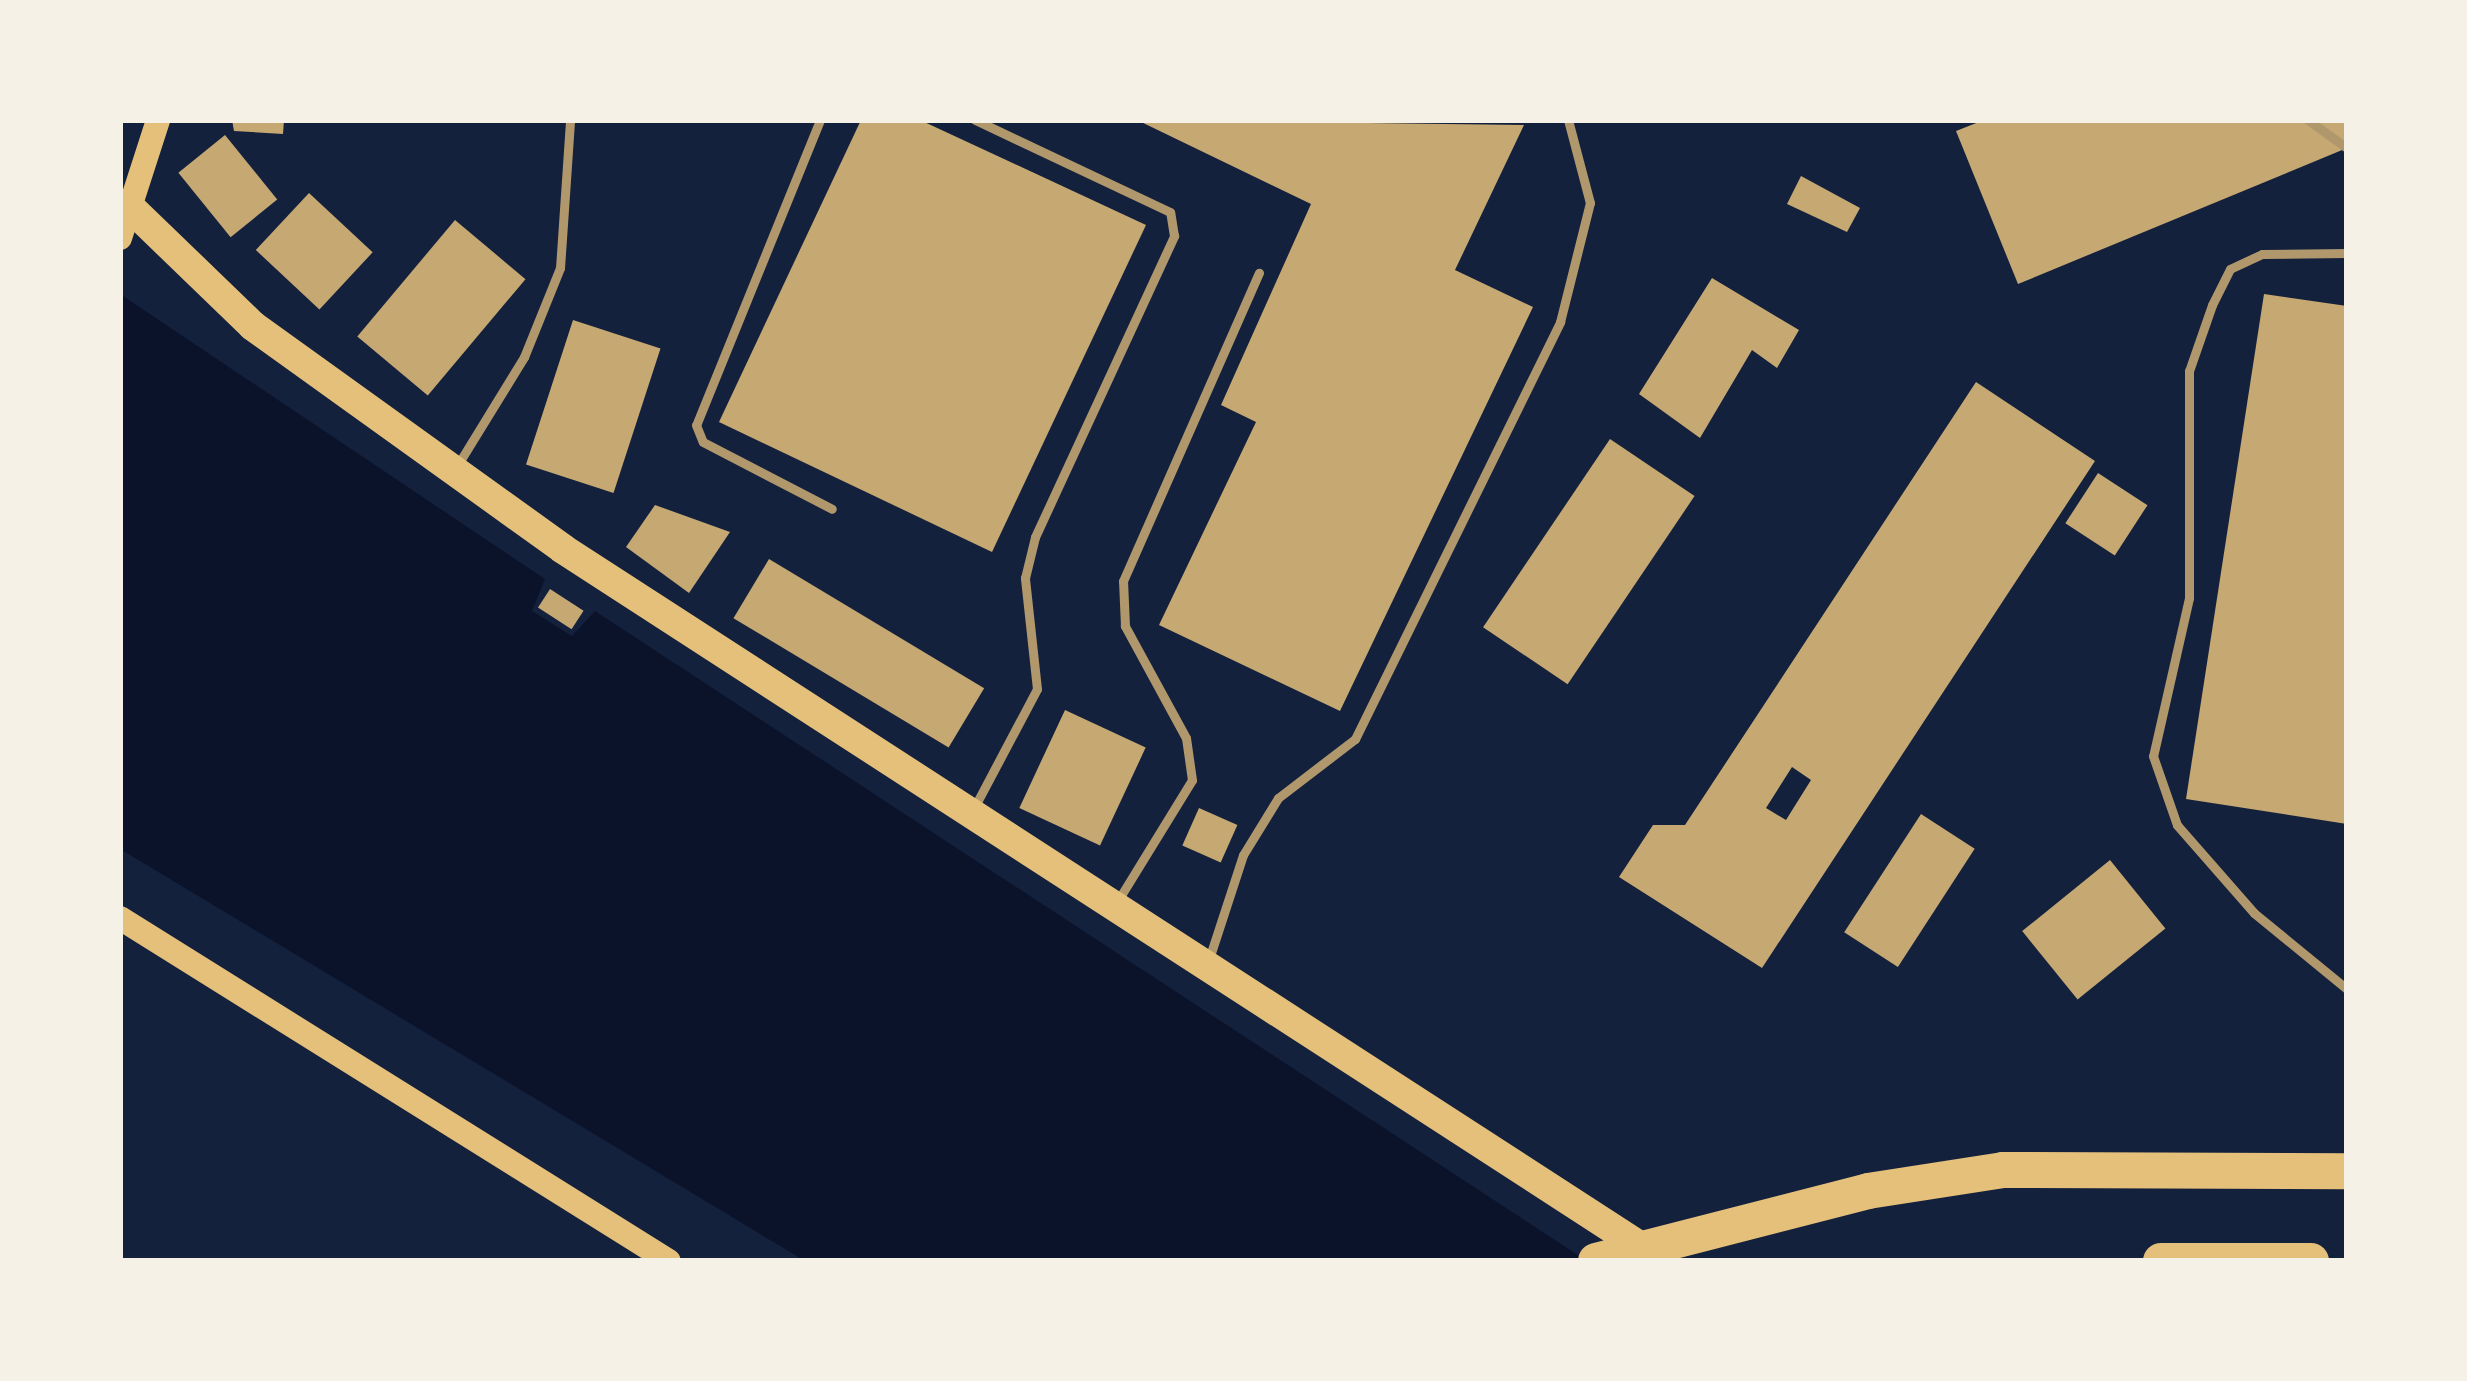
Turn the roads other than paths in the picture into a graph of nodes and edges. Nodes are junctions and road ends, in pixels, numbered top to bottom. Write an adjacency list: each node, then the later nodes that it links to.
1 (158, 120): 8 (main road)
2 (570, 120): 11 (lane)
3 (820, 120): 12 (lane)
4 (975, 120): 13 (lane)
5 (1568, 120): 16 (lane)
6 (2308, 120): 7 (lane)
7 (2347, 148)
8 (128, 225): 11 (main road)
9 (2347, 253): 17 (lane)
10 (1259, 273): 14 (lane)
11 (454, 470): 13 (main road)
12 (832, 509)
13 (972, 811): 14 (main road)
14 (1114, 906): 16 (main road)
15 (120, 918): 19 (main road)
16 (1208, 964): 21 (main road)
17 (2347, 988)
18 (2347, 1171): 20 (highway)
19 (669, 1261)
20 (1596, 1261)
21 (1662, 1261)
22 (2161, 1261): 23 (highway)
23 (2311, 1261)

